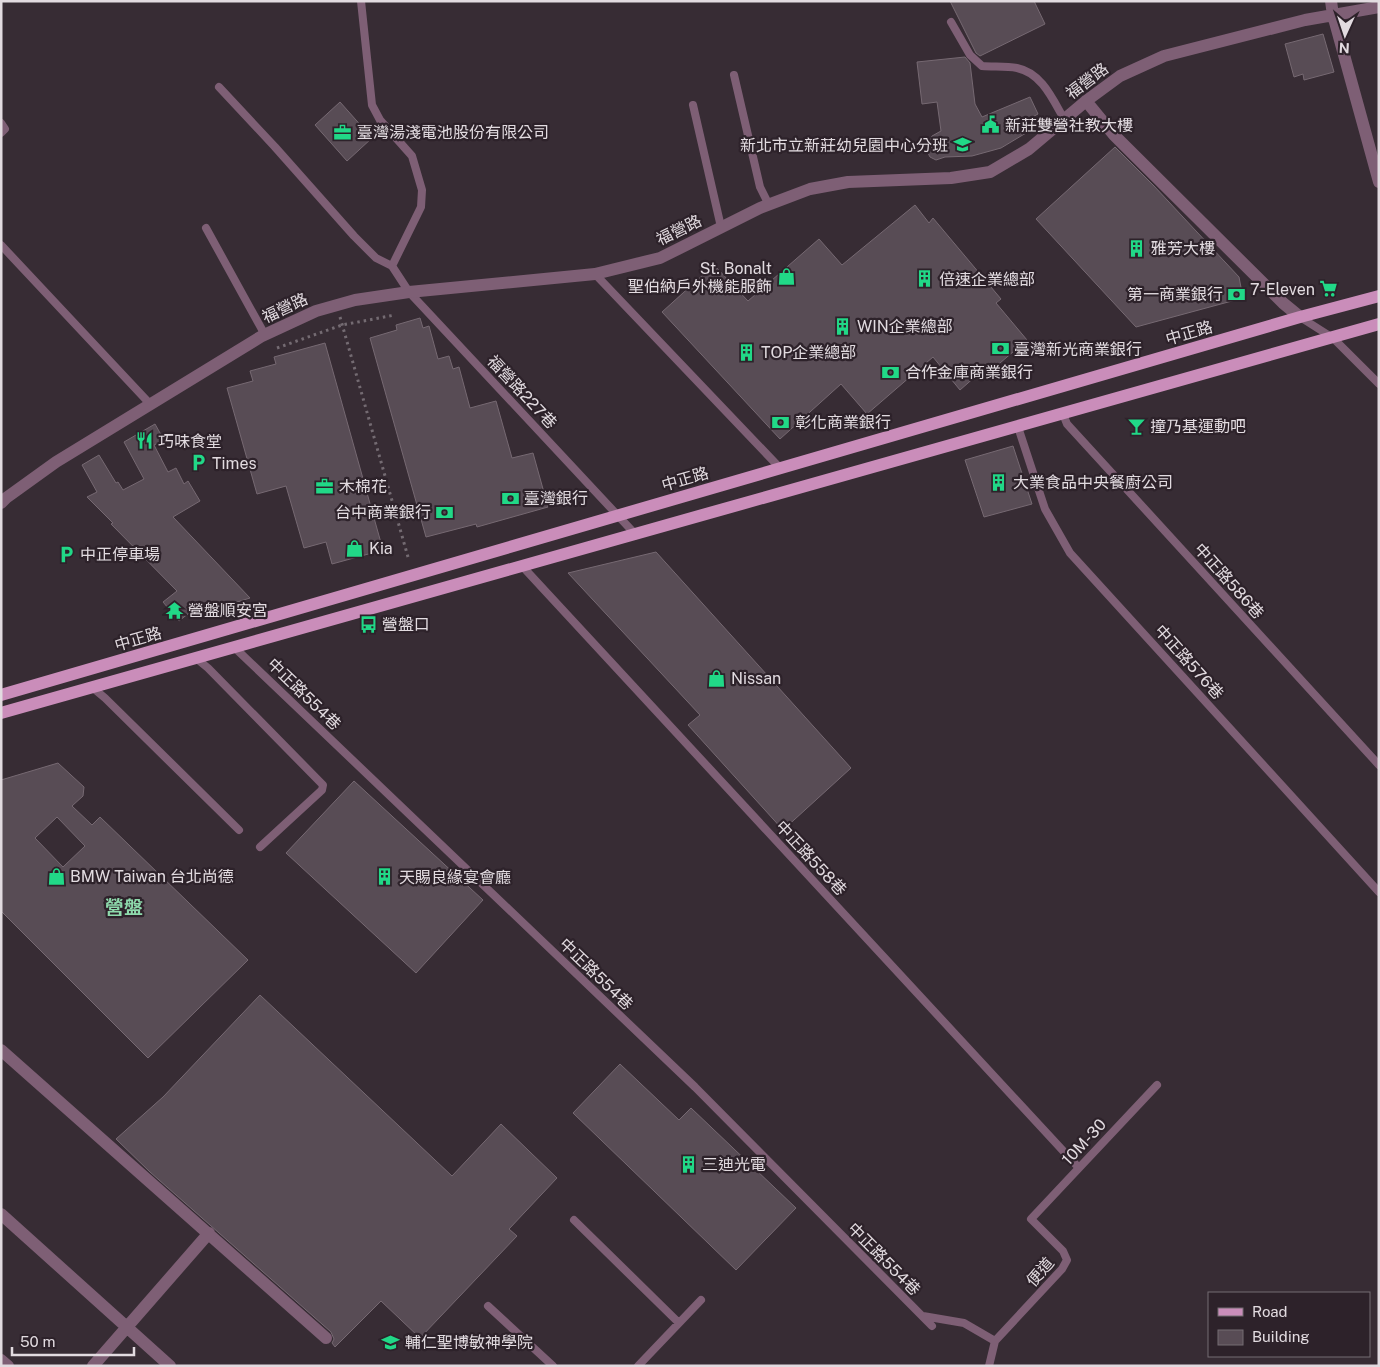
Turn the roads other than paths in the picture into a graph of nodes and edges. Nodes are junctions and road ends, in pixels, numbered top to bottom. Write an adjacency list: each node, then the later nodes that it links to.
1 (362, 1): 18 (lane)
2 (1331, 1): 4 (street)
3 (1379, 7): 4 (street, 福營路)
4 (1333, 15): 8 (street, 福營路); 13 (street)
5 (951, 22): 10 (lane)
6 (734, 75): 14 (lane)
7 (219, 87): 18 (lane, 福營路227巷)
8 (1086, 100): 10 (street, 福營路); 22 (street)
9 (694, 105): 15 (lane)
10 (1064, 119): 14 (street, 福營路)
11 (1, 123): 12 (lane)
12 (1, 132)
13 (1379, 182)
14 (769, 204): 15 (street, 福營路)
15 (721, 227): 19 (street, 福營路)
16 (206, 228): 24 (lane)
17 (1, 245): 27 (lane)
18 (392, 266): 20 (lane, 福營路227巷)
19 (595, 274): 20 (street, 福營路); 30 (lane)
20 (409, 292): 24 (street, 福營路); 32 (lane, 福營路227巷)
21 (1379, 296): 22 (main road, 中正路)
22 (1300, 317): 25 (lane); 30 (main road, 中正路)
23 (1379, 324): 25 (main road)
24 (266, 335): 27 (street, 福營路)
25 (1332, 338): 26 (lane); 28 (main road)
26 (1379, 384)
27 (151, 405): 31 (street, 福營路)
28 (1063, 414): 29 (main road); 40 (lane, 中正路586巷)
29 (1018, 427): 33 (main road); 43 (lane, 中正路576巷)
30 (780, 468): 32 (main road, 中正路)
31 (1, 503)
32 (619, 516): 33 (lane, 福營路227巷); 38 (main road, 中正路)
33 (636, 535): 34 (main road)
34 (523, 567): 35 (main road); 46 (lane, 中正路558巷)
35 (235, 648): 36 (main road); 56 (lane, 中正路554巷)
36 (197, 659): 37 (main road); 42 (lane)
37 (93, 688): 39 (main road); 41 (lane)
38 (1, 696)
39 (1, 713)
40 (1379, 765)
41 (239, 830)
42 (260, 846)
43 (1379, 892)
44 (1, 1050): 50 (street)
45 (1157, 1085): 46 (lane, 10M-30)
46 (1079, 1168): 48 (lane, 10M-30)
47 (1, 1214): 54 (street)
48 (1032, 1219): 56 (lane, 便道)
49 (574, 1220): 53 (lane)
50 (209, 1233): 54 (street); 55 (street)
51 (702, 1300): 53 (lane)
52 (488, 1306): 61 (lane)
53 (679, 1323): 62 (lane)
54 (127, 1327): 59 (street); 60 (street)
55 (326, 1338)
56 (995, 1341): 63 (lane, 便道)
57 (1, 1360): 58 (street)
58 (8, 1366)
59 (93, 1366)
60 (170, 1366)
61 (553, 1366)
62 (638, 1366)
63 (989, 1366)

